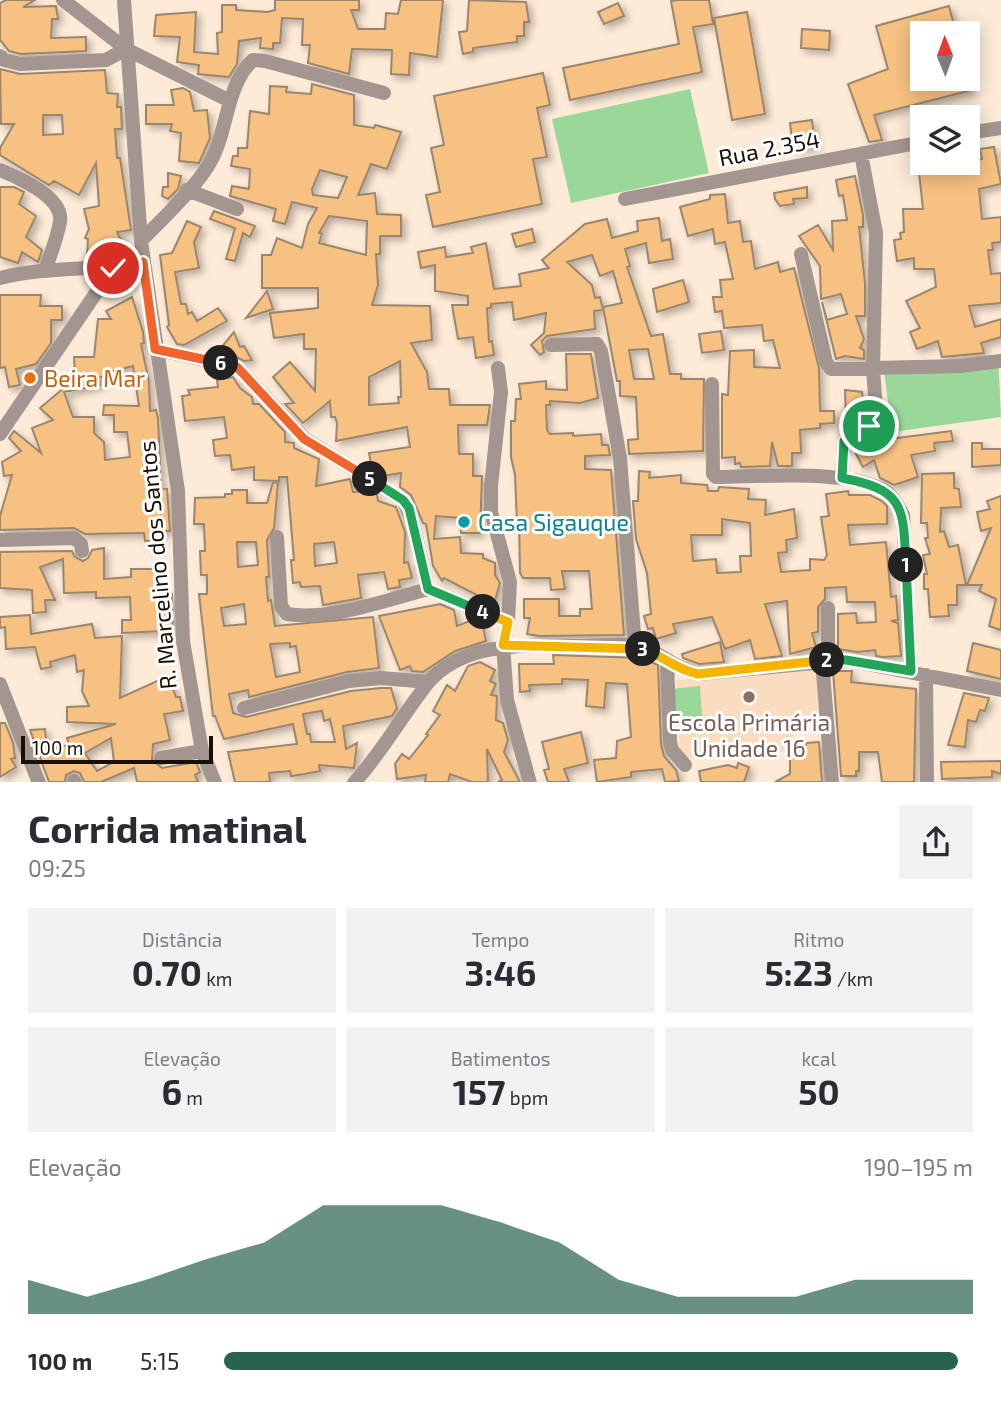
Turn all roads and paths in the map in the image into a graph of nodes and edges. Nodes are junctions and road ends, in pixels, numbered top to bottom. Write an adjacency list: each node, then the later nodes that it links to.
1 (63, 0): 3 (street)
2 (124, 0): 3 (street, R. Marcelino dos Santos)
3 (127, 49): 4 (street); 6 (street); 15 (street, R. Marcelino dos Santos)
4 (0, 56)
5 (384, 93): 6 (street)
6 (230, 101): 12 (street)
7 (1001, 128): 8 (street)
8 (980, 132)
9 (910, 144): 10 (street, Rua 2.354)
10 (861, 154): 13 (street, Rua 2.354); 25 (street)
11 (0, 170): 19 (street)
12 (187, 190): 14 (street); 15 (street)
13 (625, 199)
14 (237, 209)
15 (141, 241): 17 (street, R. Marcelino dos Santos)
16 (801, 254): 25 (street)
17 (143, 262): 18 (street); 22 (street, R. Marcelino dos Santos)
18 (113, 268): 19 (street); 27 (street)
19 (45, 271): 20 (street)
20 (0, 278)
21 (551, 345): 36 (street)
22 (155, 349): 32 (street); 44 (street, R. Marcelino dos Santos)
23 (1001, 361): 25 (street)
24 (498, 368): 34 (street)
25 (873, 370): 28 (street)
26 (712, 384): 28 (street)
27 (0, 435)
28 (842, 478): 39 (street)
29 (277, 537): 32 (street)
30 (0, 540): 31 (street)
31 (82, 551)
32 (428, 589): 34 (street)
33 (828, 608): 37 (street)
34 (508, 622): 35 (street)
35 (503, 645): 36 (street); 40 (street); 50 (street)
36 (635, 646): 38 (street)
37 (825, 660): 38 (street); 39 (street); 51 (street)
38 (667, 661): 46 (street)
39 (919, 673): 42 (street); 52 (street)
40 (429, 682): 43 (street); 49 (street)
41 (0, 684): 47 (street)
42 (1001, 690)
43 (244, 708)
44 (201, 751): 45 (street); 48 (street, R. Marcelino dos Santos)
45 (161, 758)
46 (685, 765)
47 (39, 782)
48 (215, 782)
49 (354, 782)
50 (530, 782)
51 (832, 782)
52 (927, 782)

